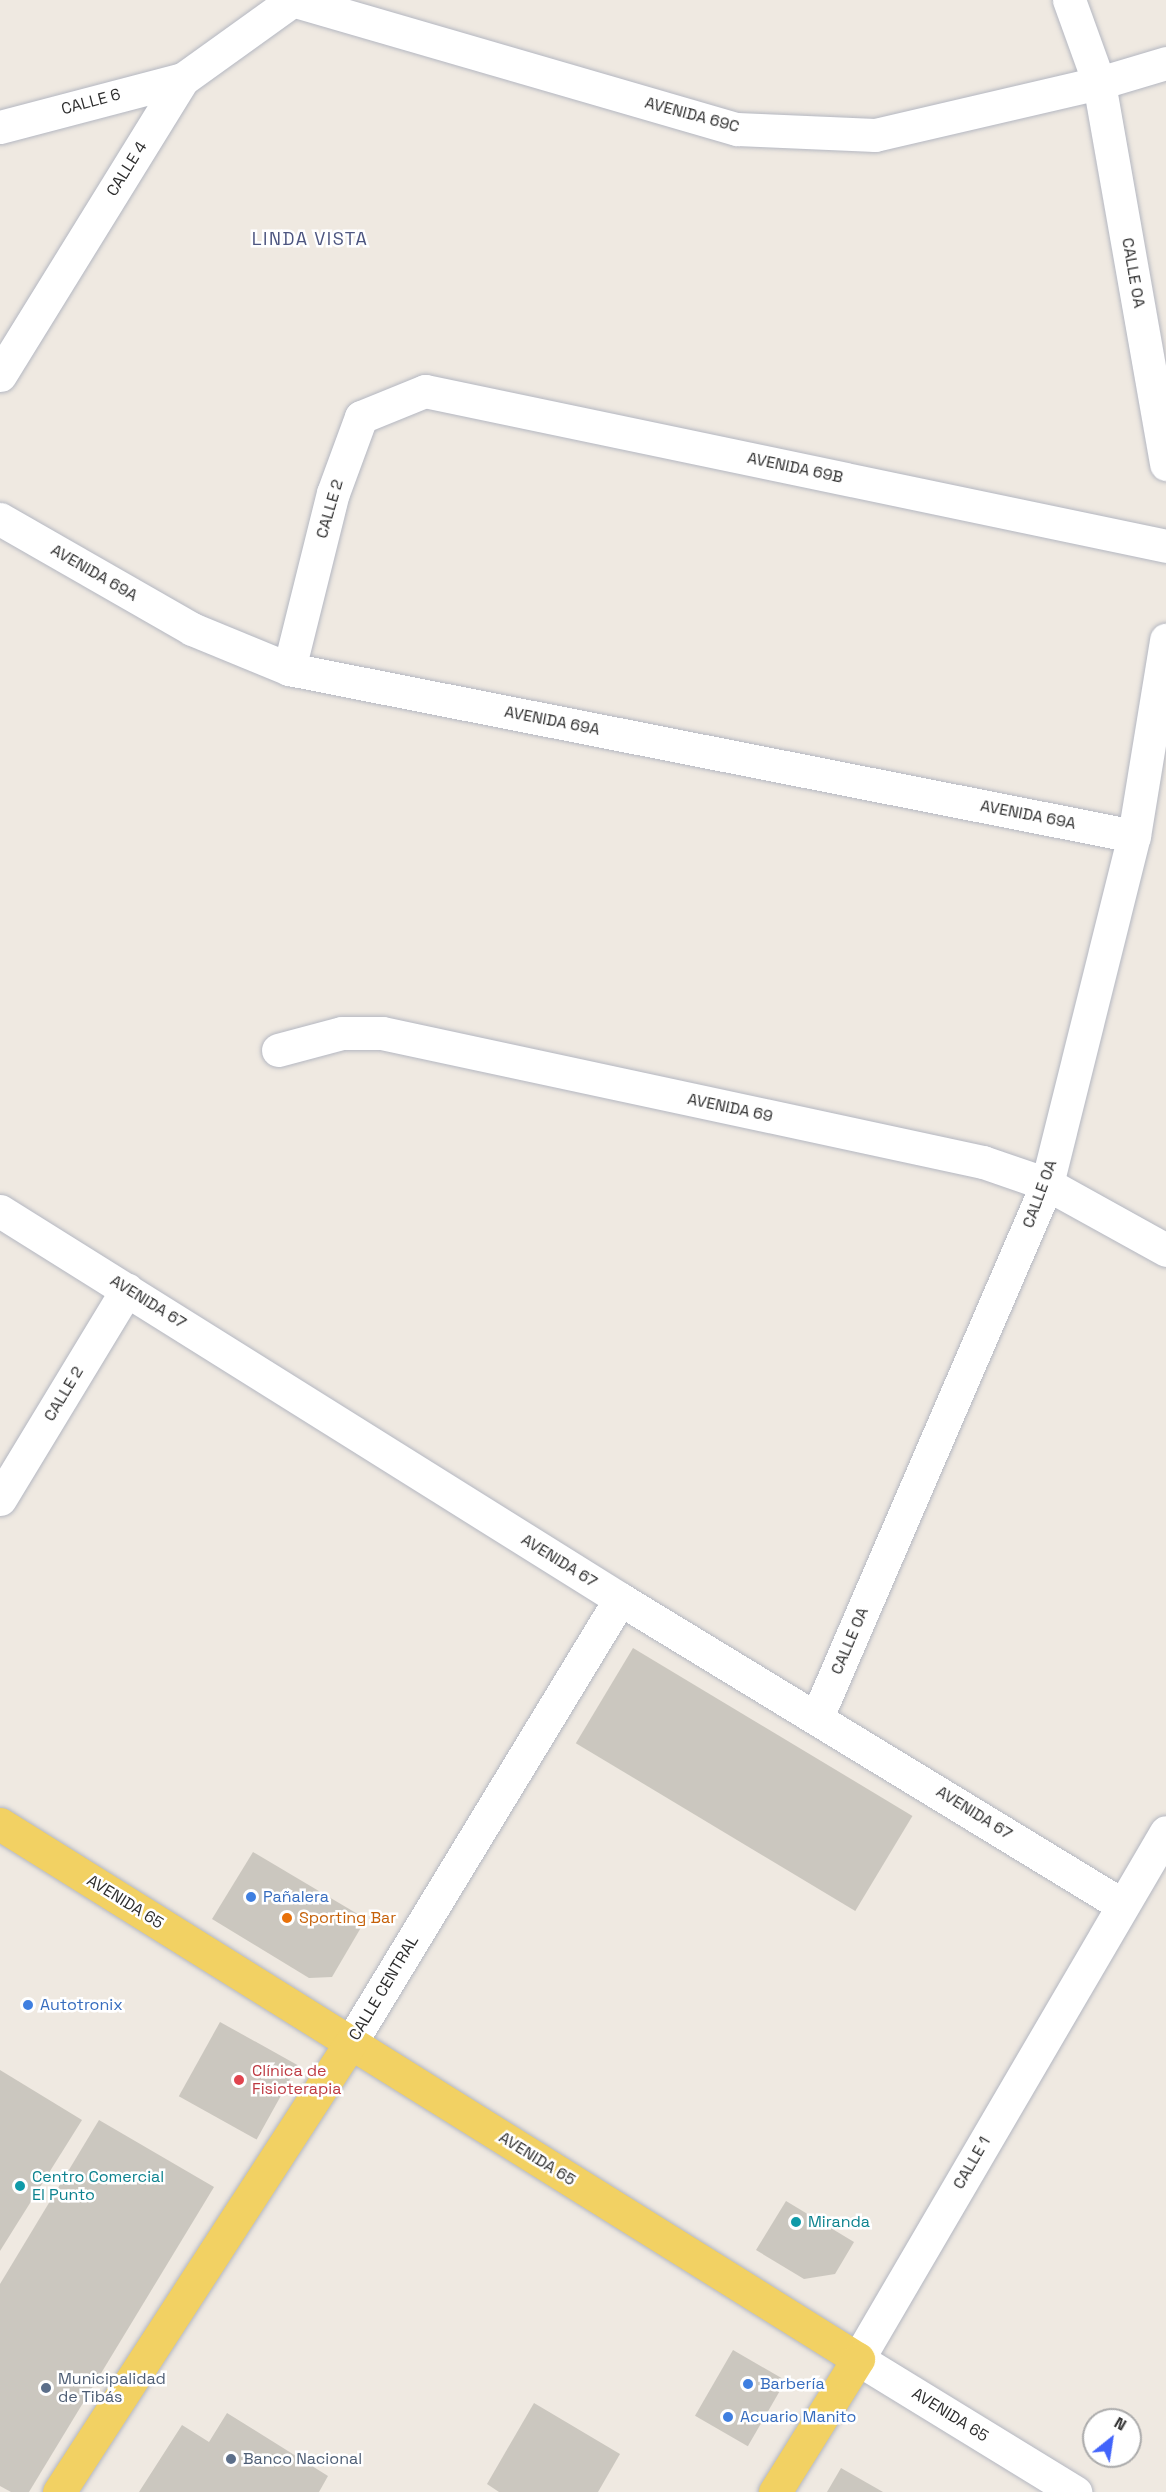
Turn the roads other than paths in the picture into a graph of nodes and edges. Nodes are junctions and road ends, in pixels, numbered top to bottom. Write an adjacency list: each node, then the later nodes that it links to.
1 (292, 0): 4 (street, CALLE 4); 5 (street, AVENIDA 69C)
2 (1069, 0): 5 (street, CALLE 0A)
3 (1166, 63): 5 (street, AVENIDA 69C)
4 (183, 79): 6 (street, CALLE 6); 7 (street, CALLE 4)
5 (1099, 83): 9 (street, CALLE 0A)
6 (0, 127)
7 (0, 375)
8 (424, 391): 11 (street, AVENIDA 69B); 13 (street, CALLE 2)
9 (1166, 464)
10 (0, 519): 13 (street, AVENIDA 69A)
11 (1166, 546)
12 (1166, 640): 14 (street, CALLE 0A)
13 (289, 669): 14 (street, AVENIDA 69A)
14 (1134, 836): 16 (street, CALLE 0A)
15 (278, 1050): 16 (street, AVENIDA 69)
16 (1047, 1184): 18 (street, AVENIDA 69); 22 (street, CALLE 0A)
17 (0, 1211): 19 (street, AVENIDA 67)
18 (1166, 1250)
19 (127, 1289): 20 (street, CALLE 2); 21 (street, AVENIDA 67)
20 (0, 1499)
21 (620, 1599): 22 (street, AVENIDA 67); 26 (street, CALLE CENTRAL)
22 (817, 1716): 25 (street, AVENIDA 67)
23 (0, 1824): 26 (main road, AVENIDA 65)
24 (1166, 1832): 25 (street, CALLE 1)
25 (1122, 1905): 27 (street, CALLE 1)
26 (351, 2042): 27 (main road, AVENIDA 65); 28 (main road, CALLE CENTRAL)
27 (858, 2359): 29 (main road, CALLE 1); 30 (street, AVENIDA 65)
28 (59, 2492)
29 (776, 2492)
30 (1075, 2492)

